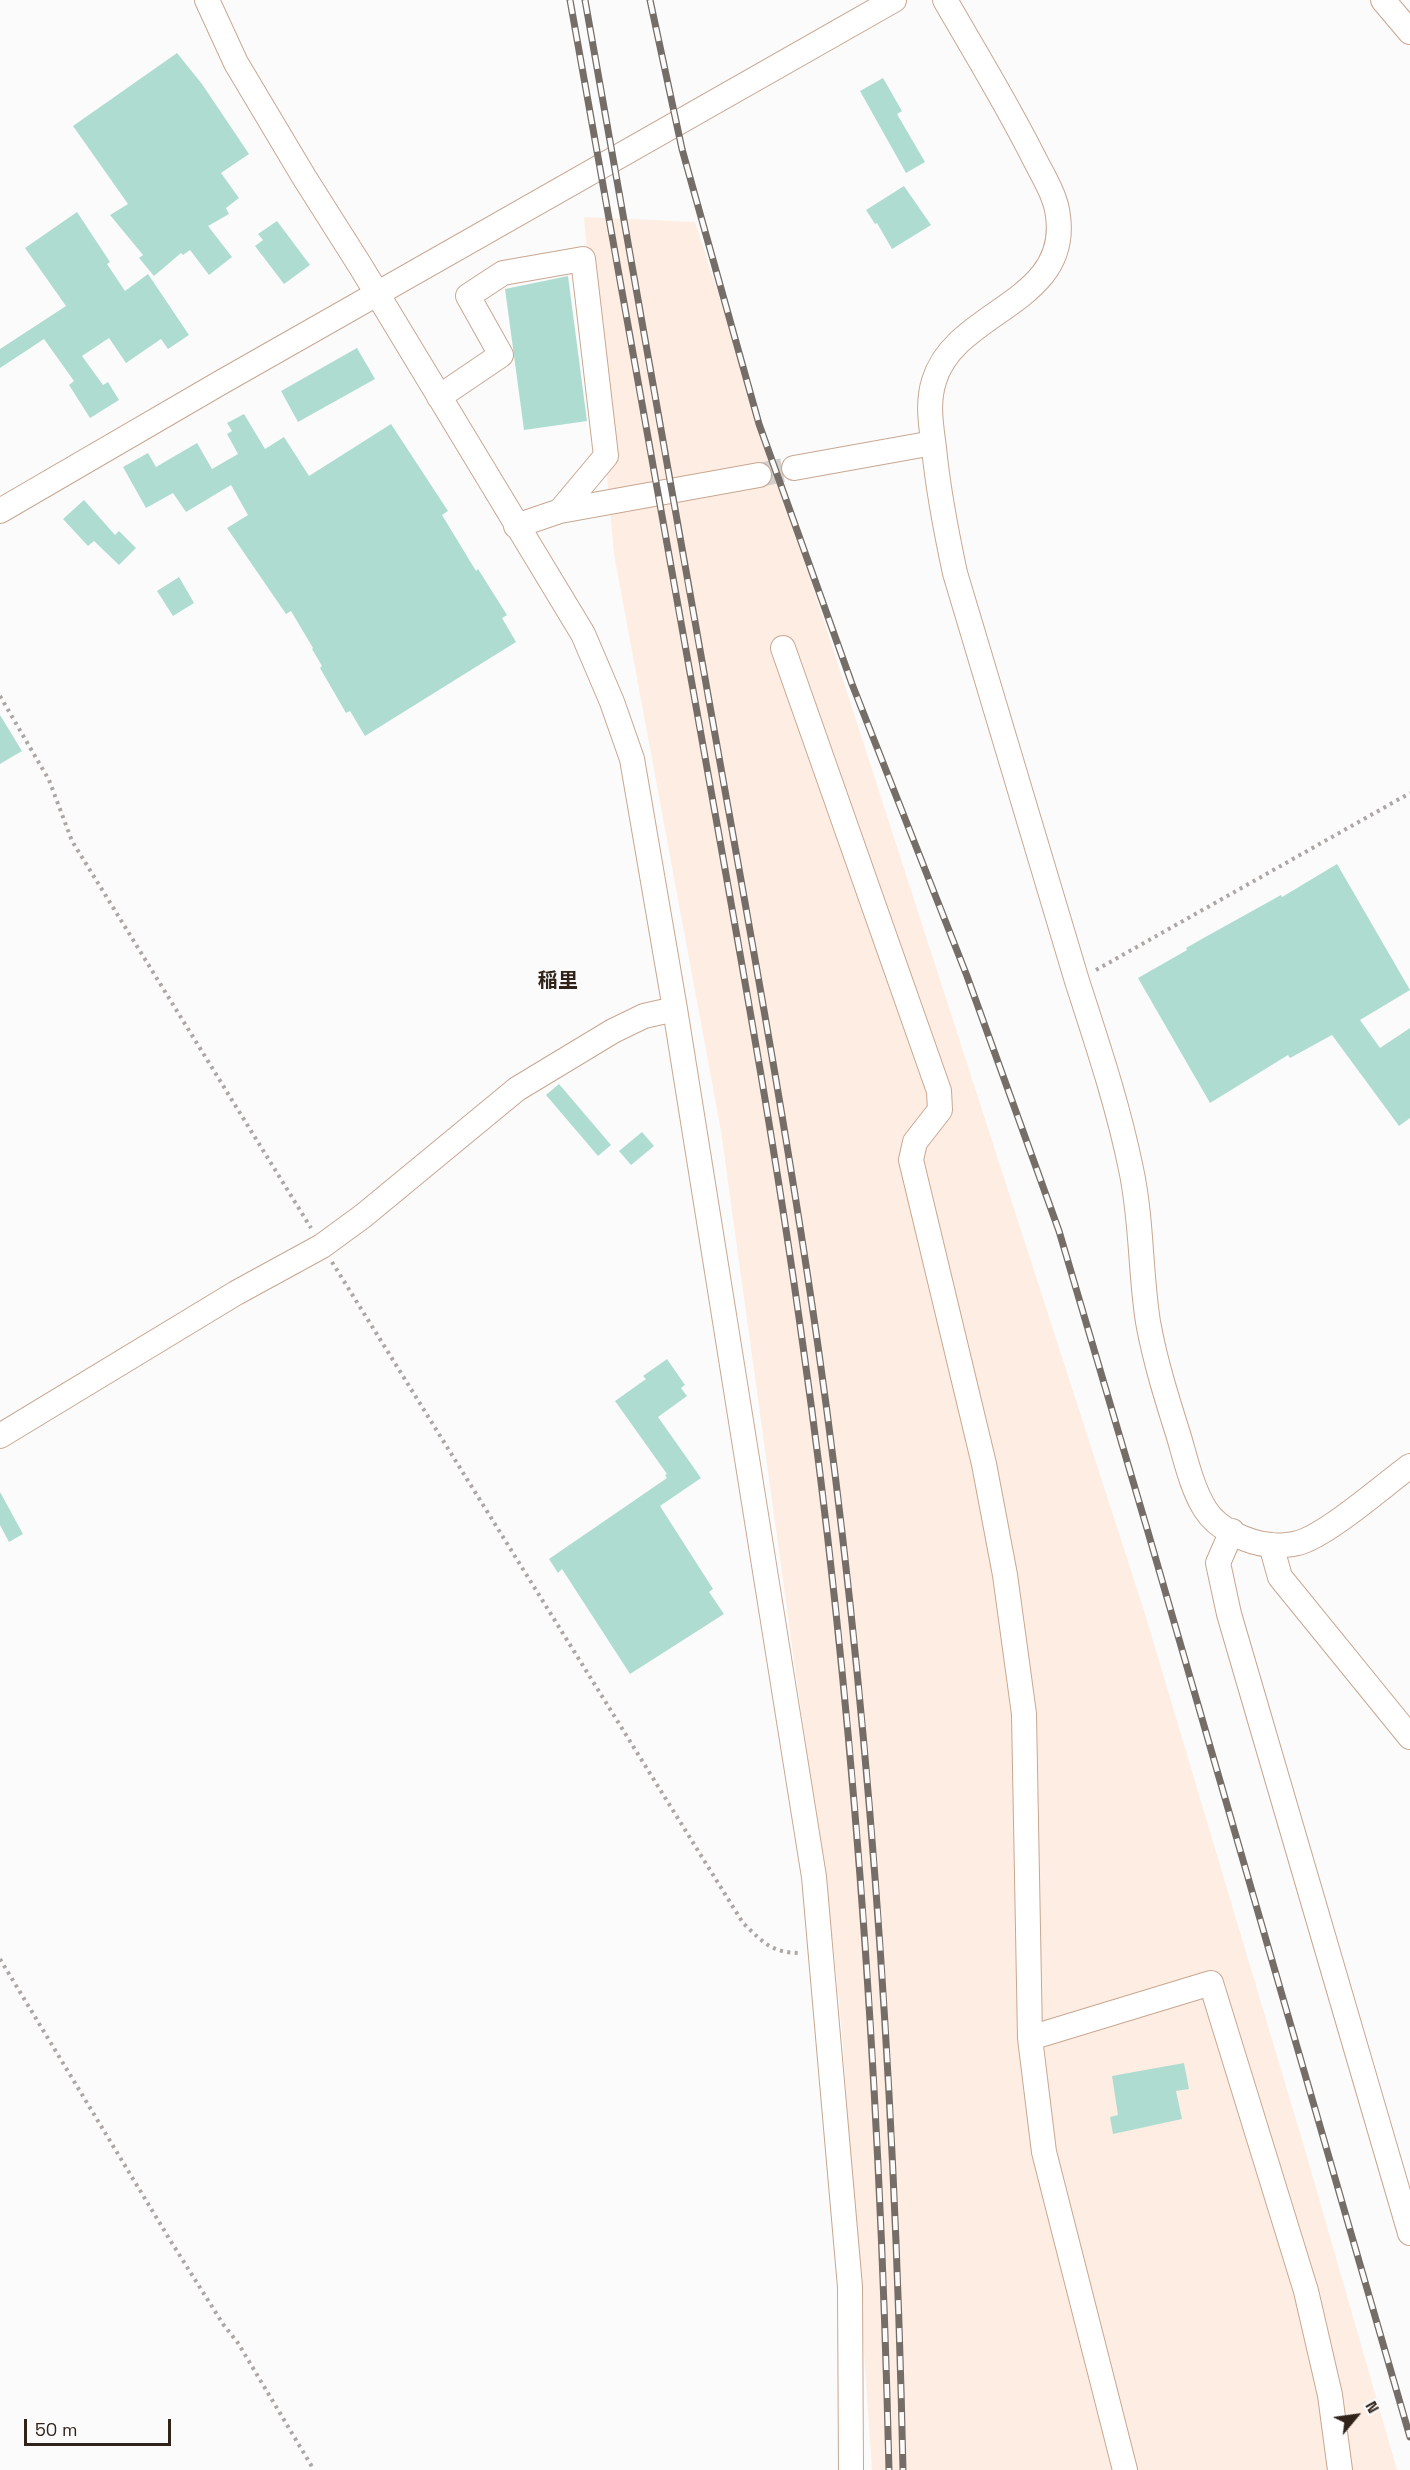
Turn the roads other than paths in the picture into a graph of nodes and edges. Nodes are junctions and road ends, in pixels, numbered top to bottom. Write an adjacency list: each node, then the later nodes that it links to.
1 (207, 0): 6 (street)
2 (894, 0): 6 (street)
3 (945, 0): 8 (street)
4 (1383, 0): 5 (street)
5 (1410, 33)
6 (378, 294): 7 (street); 11 (street)
7 (439, 397): 12 (street); 13 (street)
8 (933, 443): 9 (street); 18 (street)
9 (794, 468)
10 (759, 475): 12 (street)
11 (0, 511)
12 (561, 511): 13 (street)
13 (516, 526): 15 (street)
14 (783, 648): 21 (street)
15 (675, 1008): 16 (street); 23 (street)
16 (0, 1436)
17 (1410, 1466): 19 (street)
18 (1232, 1531): 19 (street); 22 (street)
19 (1271, 1545): 20 (street)
20 (1410, 1737)
21 (1030, 2038): 24 (street); 25 (street)
22 (1410, 2233)
23 (851, 2470)
24 (1125, 2470)
25 (1340, 2470)

